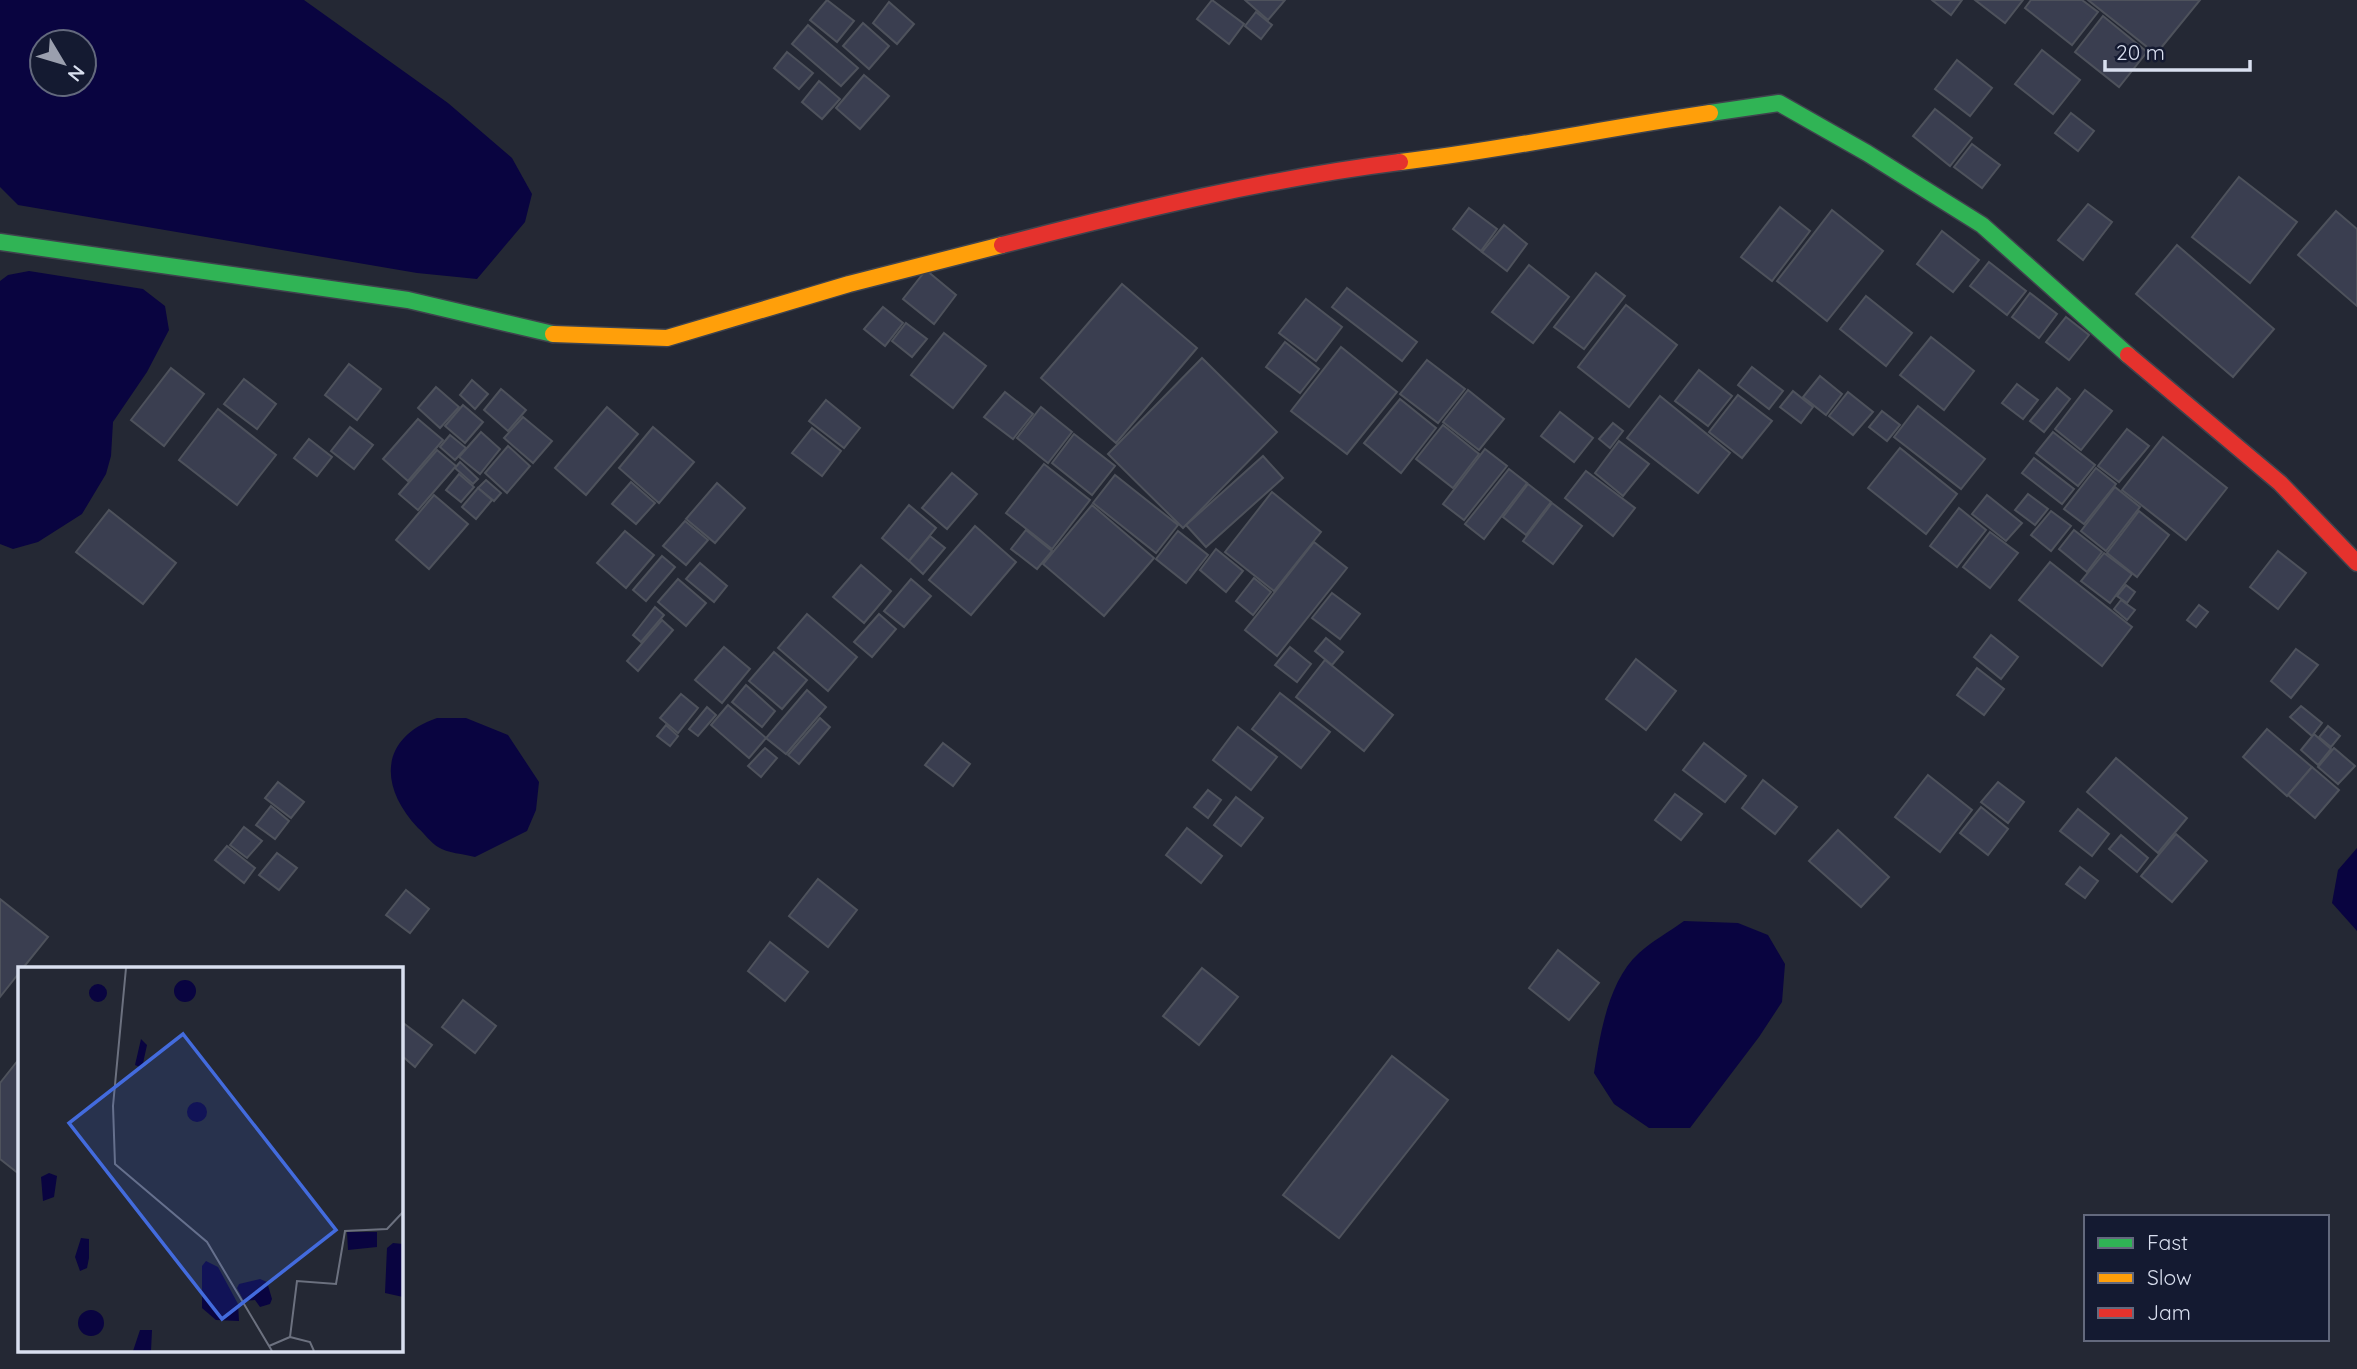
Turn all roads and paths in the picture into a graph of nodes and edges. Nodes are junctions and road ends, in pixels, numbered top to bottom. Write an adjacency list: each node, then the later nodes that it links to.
1 (0, 242): 2 (street)
2 (2357, 563)

